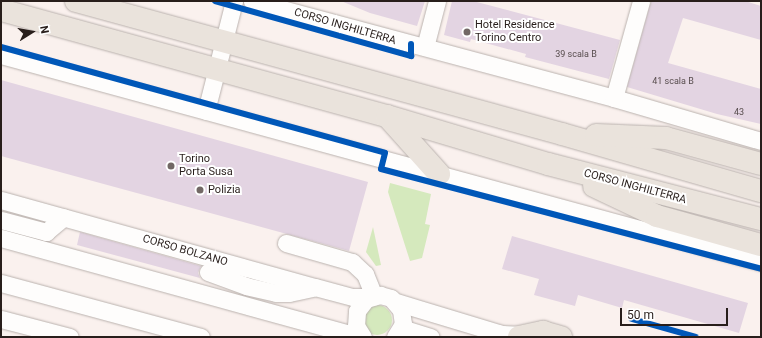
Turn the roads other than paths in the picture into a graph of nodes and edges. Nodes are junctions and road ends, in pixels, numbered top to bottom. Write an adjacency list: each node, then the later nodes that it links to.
1 (76, 1): 7 (main road)
2 (234, 1): 7 (street)
3 (252, 1): 8 (street, CORSO INGHILTERRA)
4 (437, 1): 8 (street)
5 (641, 1): 11 (street)
6 (1, 10): 10 (main road, CORSO INGHILTERRA)
7 (224, 42): 10 (street); 14 (main road)
8 (424, 48): 11 (street, CORSO INGHILTERRA)
9 (1, 55): 12 (street)
10 (217, 70): 12 (street); 13 (main road, CORSO INGHILTERRA)
11 (614, 98): 15 (street, CORSO INGHILTERRA)
12 (206, 112): 18 (street)
13 (387, 116): 16 (main road, CORSO INGHILTERRA); 18 (main road)
14 (562, 134): 17 (main road); 19 (main road)
15 (761, 141)
16 (548, 164): 22 (main road, CORSO INGHILTERRA); 26 (main road)
17 (761, 164)
18 (439, 174): 27 (street)
19 (761, 191)
20 (1, 200): 21 (street, CORSO BOLZANO)
21 (64, 217): 23 (street); 30 (street, CORSO BOLZANO)
22 (761, 219)
23 (1, 220)
24 (1, 238): 38 (street)
25 (286, 243): 31 (street)
26 (761, 245)
27 (761, 262)
28 (208, 272): 30 (street)
29 (1, 283): 37 (street)
30 (315, 288): 31 (street, CORSO BOLZANO)
31 (372, 296): 32 (street, CORSO BOLZANO); 38 (street)
32 (396, 302): 34 (street); 35 (street)
33 (1, 318): 36 (street)
34 (398, 333): 39 (street)
35 (521, 336): 40 (main road)
36 (70, 337)
37 (201, 337)
38 (362, 337)
39 (431, 337)
40 (561, 337)

